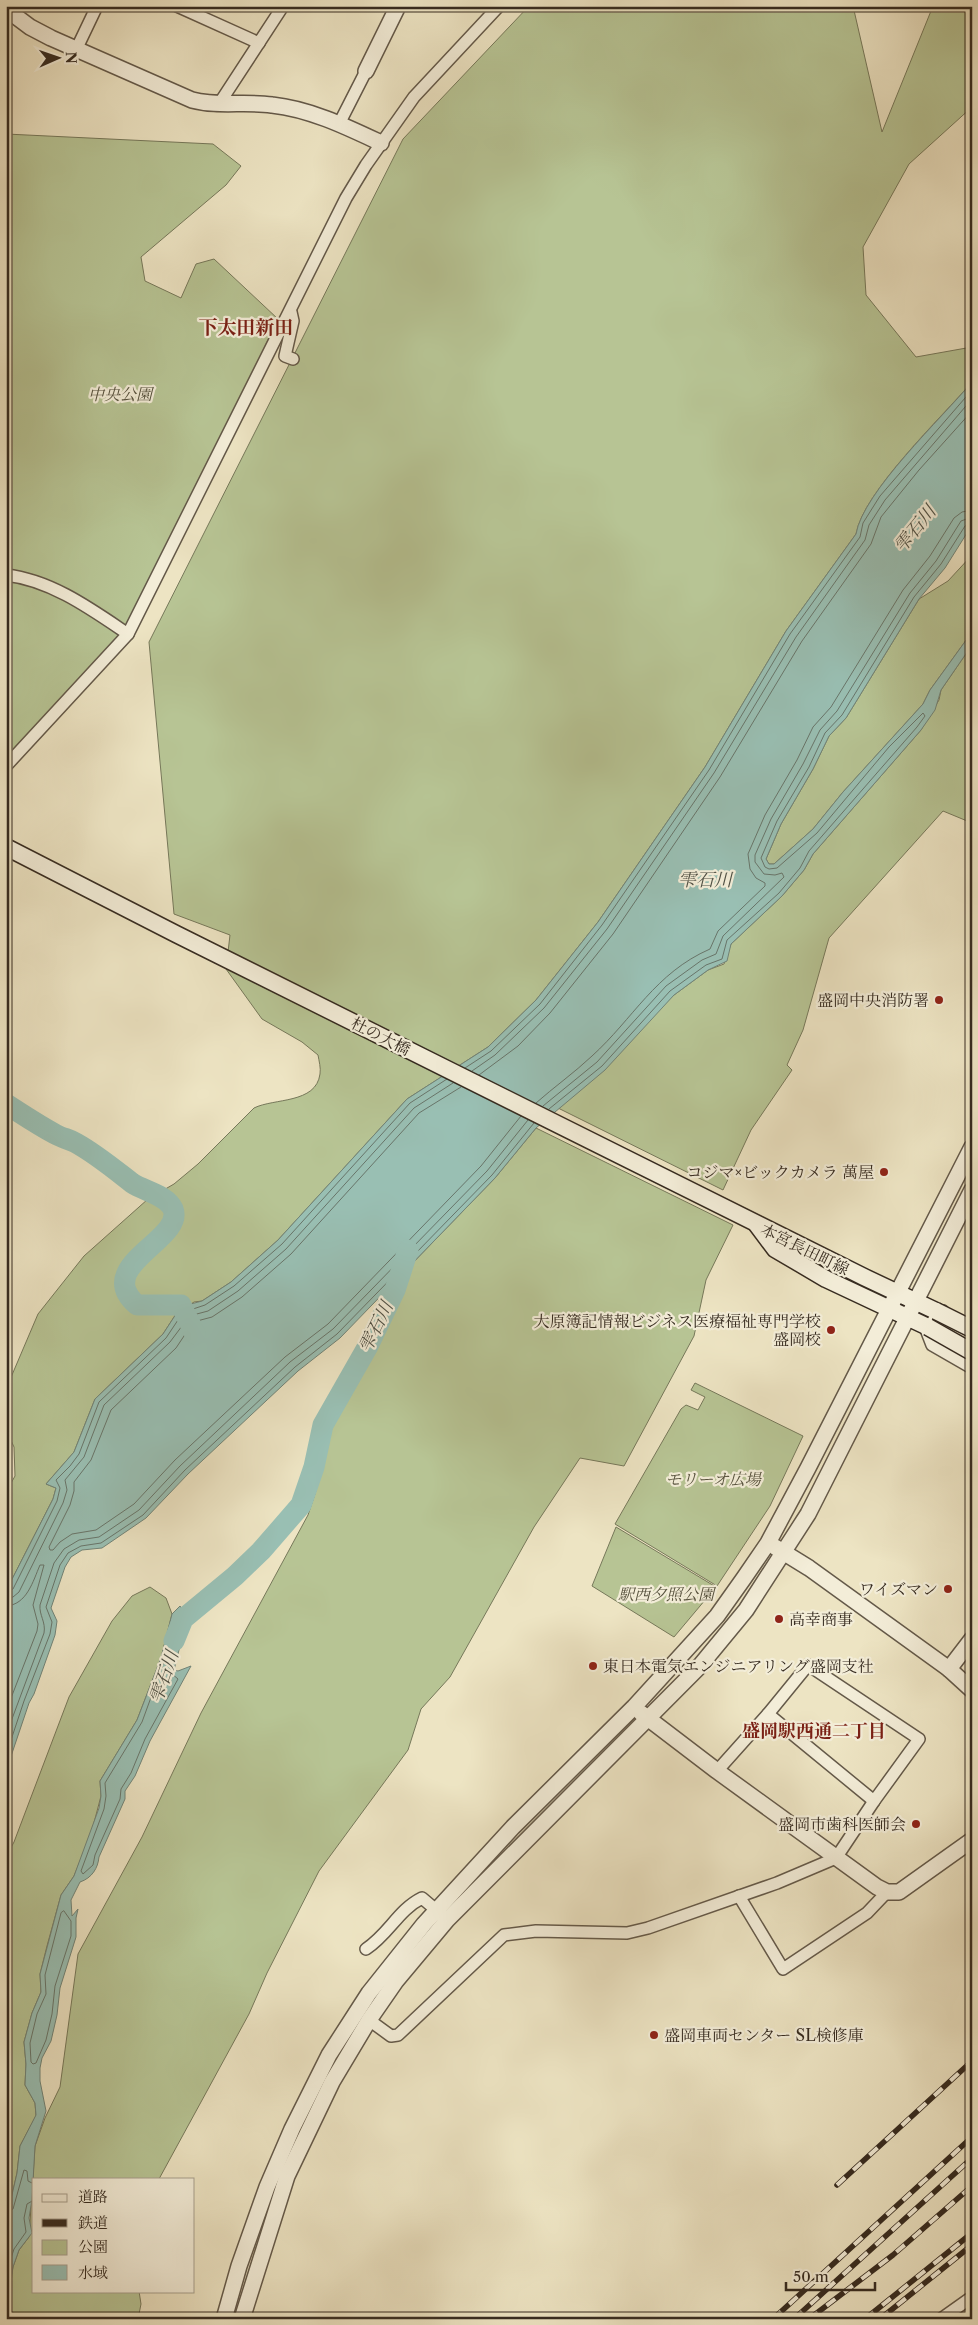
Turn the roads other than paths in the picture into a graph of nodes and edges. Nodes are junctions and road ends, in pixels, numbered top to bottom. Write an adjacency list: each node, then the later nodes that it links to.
1 (97, 6): 8 (street)
2 (177, 6): 7 (street)
3 (283, 6): 7 (street)
4 (398, 6): 9 (street)
5 (498, 6): 12 (street)
6 (6, 9): 8 (street)
7 (259, 43): 10 (street)
8 (76, 50): 10 (street)
9 (366, 71): 11 (street)
10 (219, 104): 11 (street)
11 (339, 124): 12 (street)
12 (381, 143): 13 (street)
13 (290, 311): 14 (street); 16 (street)
14 (293, 359)
15 (6, 576): 16 (street)
16 (128, 634): 17 (street)
17 (6, 766)
18 (6, 847): 21 (main road, 杜の大橋)
19 (972, 1147): 22 (street)
20 (972, 1190): 23 (street)
21 (756, 1223): 22 (main road, 本宮長田町線); 24 (main road, 本宮長田町線)
22 (897, 1292): 23 (main road, 本宮長田町線); 24 (street)
23 (916, 1300): 25 (street); 26 (main road, 本宮長田町線, bridge)
24 (889, 1308): 25 (main road, 本宮長田町線); 29 (street)
25 (908, 1317): 27 (main road, 本宮長田町線, bridge); 30 (street)
26 (972, 1329): 28 (street)
27 (972, 1352)
28 (972, 1368)
29 (768, 1544): 30 (street); 34 (street)
30 (783, 1553): 32 (street); 36 (street)
31 (972, 1639): 32 (street)
32 (949, 1669): 33 (street)
33 (972, 1690)
34 (634, 1707): 36 (street); 43 (street)
35 (768, 1714): 37 (street); 38 (street); 38 (street)
36 (648, 1719): 37 (street); 43 (street)
37 (717, 1771): 40 (street)
38 (874, 1801): 40 (street)
39 (972, 1840): 41 (street)
40 (836, 1858): 41 (street); 42 (street)
41 (887, 1892): 42 (street)
42 (739, 1896): 45 (street)
43 (442, 1915): 44 (street); 45 (street); 47 (street)
44 (366, 1949)
45 (369, 2020): 48 (street)
46 (972, 2297): 49 (street)
47 (224, 2319)
48 (242, 2319)
49 (941, 2319)

